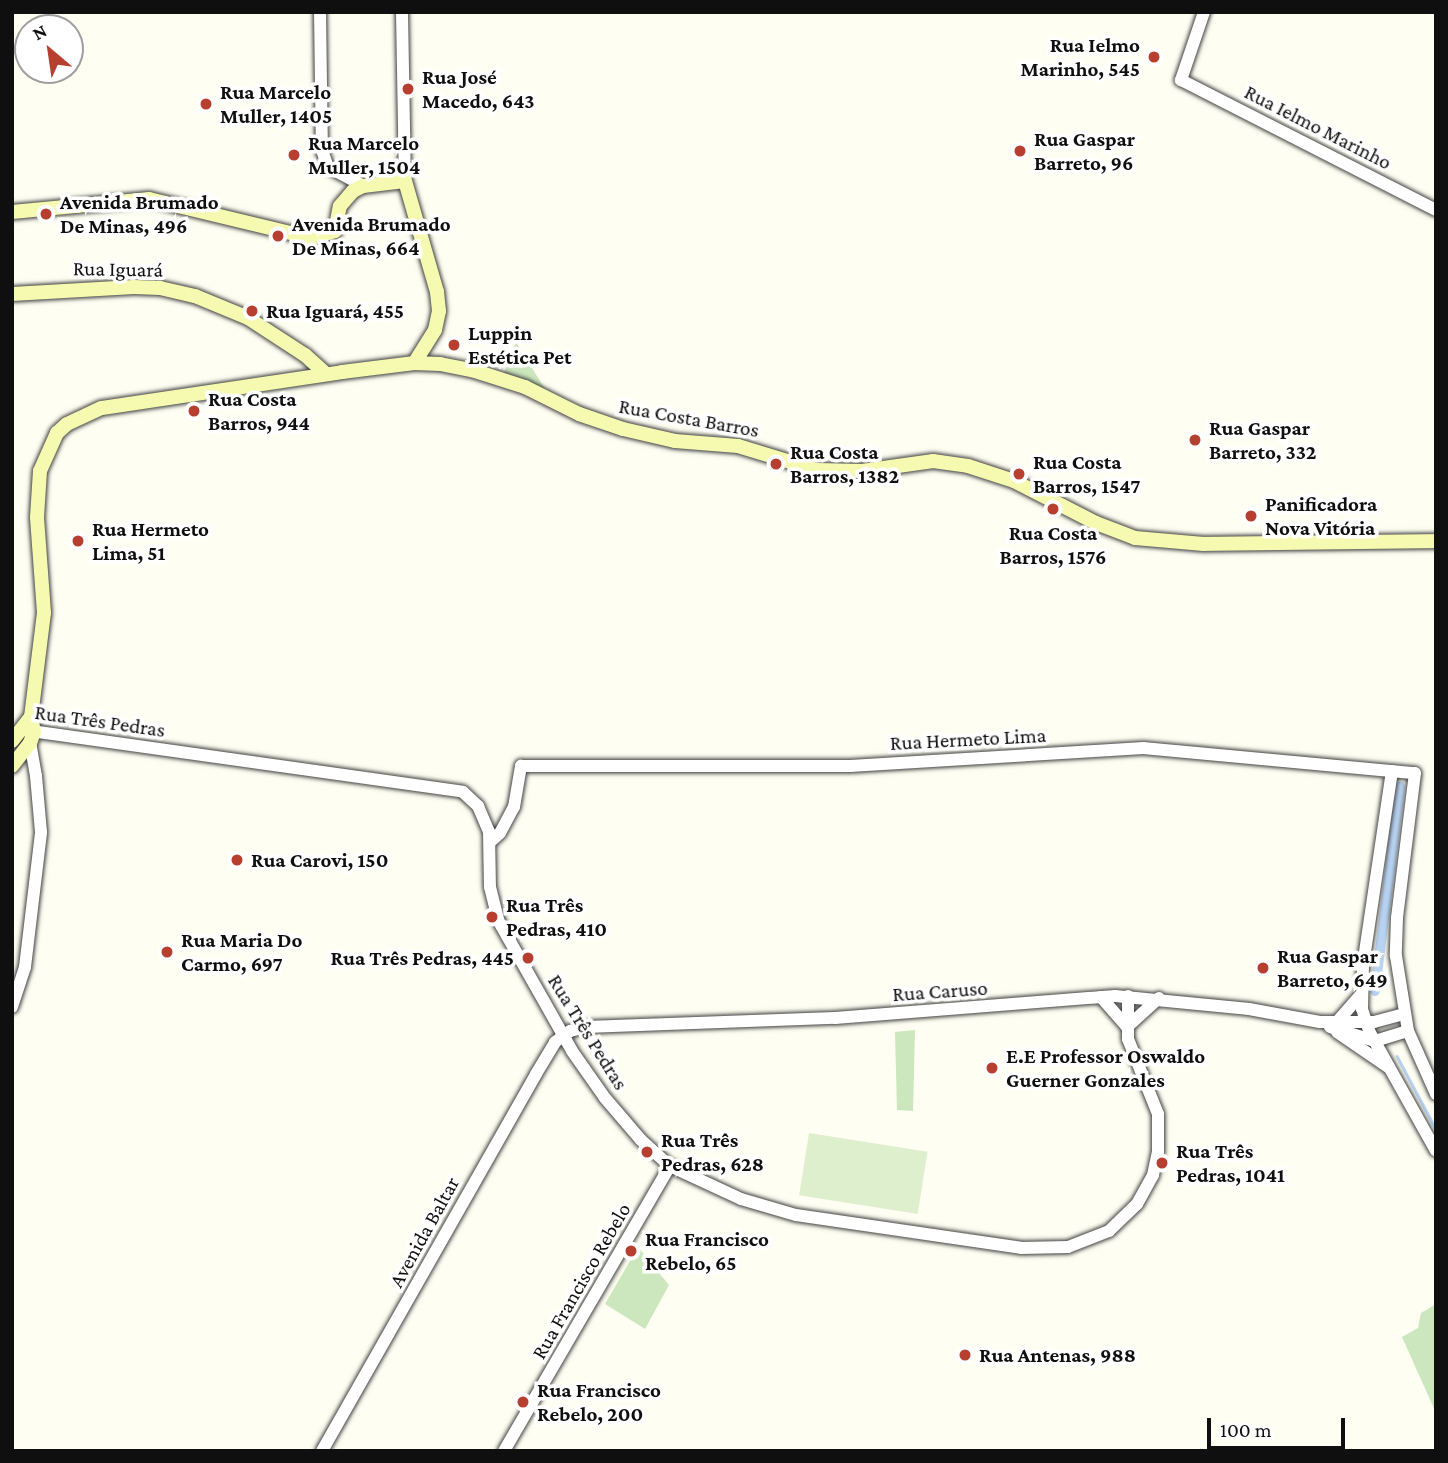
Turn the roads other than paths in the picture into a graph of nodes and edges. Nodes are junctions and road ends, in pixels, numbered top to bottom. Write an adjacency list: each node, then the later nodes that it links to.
1 (320, 12): 5 (street)
2 (402, 12): 4 (street)
3 (1204, 12): 6 (street, Rua Ielmo Marinho)
4 (405, 181): 5 (main road); 9 (main road)
5 (362, 186): 7 (main road)
6 (1436, 210)
7 (12, 212)
8 (12, 294): 10 (main road, Rua Iguará)
9 (414, 363): 10 (main road, Rua Costa Barros); 11 (main road, Rua Costa Barros)
10 (326, 374): 12 (main road, Rua Costa Barros)
11 (1436, 541)
12 (24, 736): 13 (main road, Rua Costa Barros); 15 (street); 16 (street, Rua Três Pedras)
13 (16, 762): 15 (street)
14 (1392, 771): 16 (street, Rua Hermeto Lima); 18 (street); 22 (street, Rua Hermeto Lima)
15 (36, 776): 21 (street)
16 (490, 842): 27 (street, Rua Três Pedras)
17 (1128, 996): 19 (street, Rua Caruso); 20 (street, Rua Caruso); 25 (street)
18 (1360, 996): 23 (street); 24 (street)
19 (1101, 997): 25 (street); 27 (street, Rua Caruso)
20 (1159, 998): 24 (street, Rua Caruso); 25 (street)
21 (12, 1007)
22 (1400, 1016): 23 (street, Rua Caruso); 26 (street)
23 (1370, 1023): 24 (street, Rua Caruso); 28 (street)
24 (1329, 1024): 28 (street, Rua Caruso); 29 (street)
25 (1127, 1027): 32 (street, Rua Três Pedras)
26 (1405, 1032): 28 (street); 30 (street)
27 (562, 1035): 32 (street, Rua Três Pedras); 33 (street, Avenida Baltar)
28 (1377, 1041): 29 (street)
29 (1390, 1068): 31 (street)
30 (1436, 1094)
31 (1436, 1151)
32 (670, 1166): 34 (street, Rua Francisco Rebelo)
33 (322, 1451)
34 (504, 1451)

